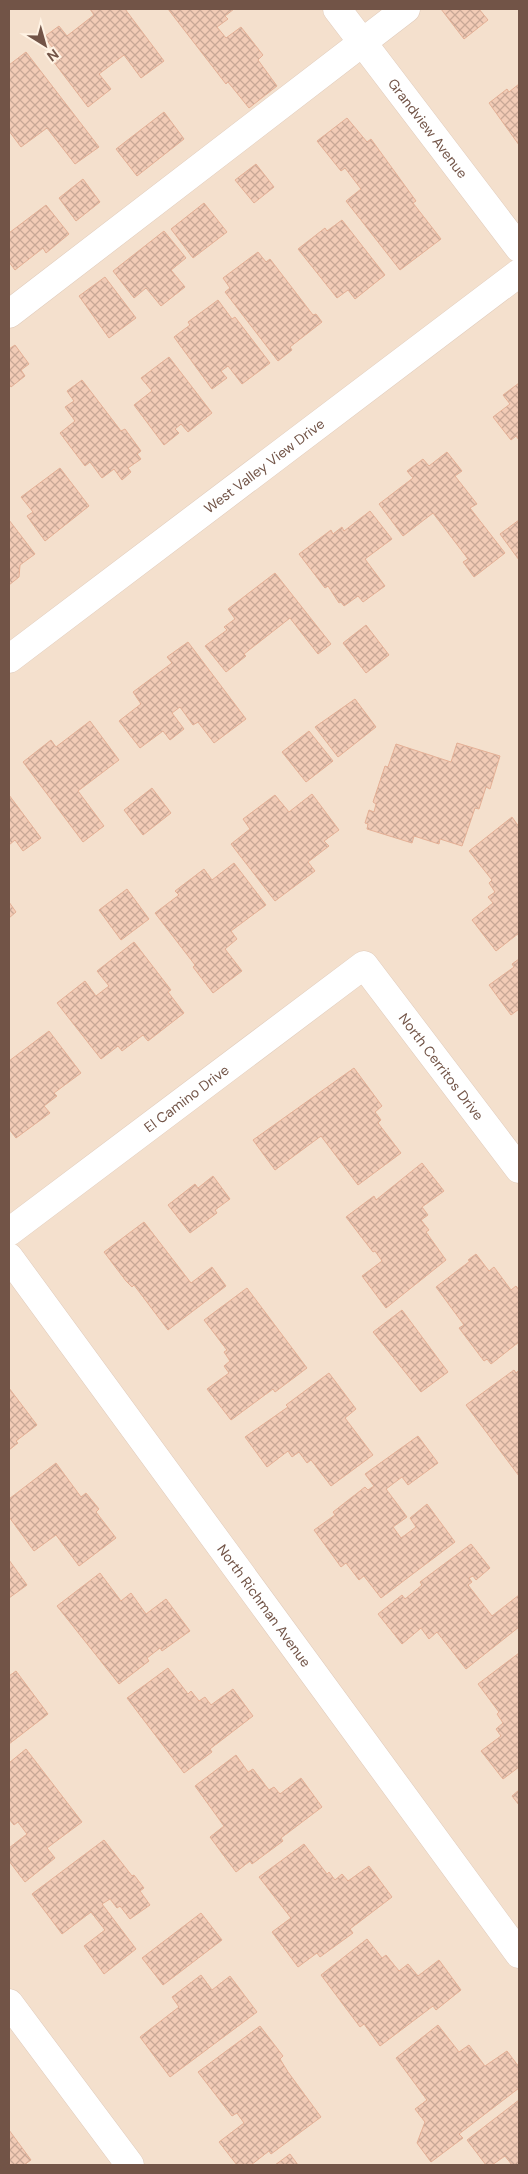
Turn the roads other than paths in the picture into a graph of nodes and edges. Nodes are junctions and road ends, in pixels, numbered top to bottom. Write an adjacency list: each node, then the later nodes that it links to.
1 (337, 9): 3 (street, Grandview Avenue)
2 (406, 9): 3 (street)
3 (363, 42): 4 (street, Grandview Avenue); 6 (street)
4 (519, 248)
5 (519, 273): 7 (street, West Valley View Drive)
6 (9, 314)
7 (9, 659)
8 (364, 965): 9 (street, North Cerritos Drive); 10 (street, El Camino Drive)
9 (519, 1169)
10 (9, 1232)
11 (9, 1258): 12 (street, North Richman Avenue)
12 (519, 1954)
13 (9, 2003): 14 (street)
14 (130, 2165)

